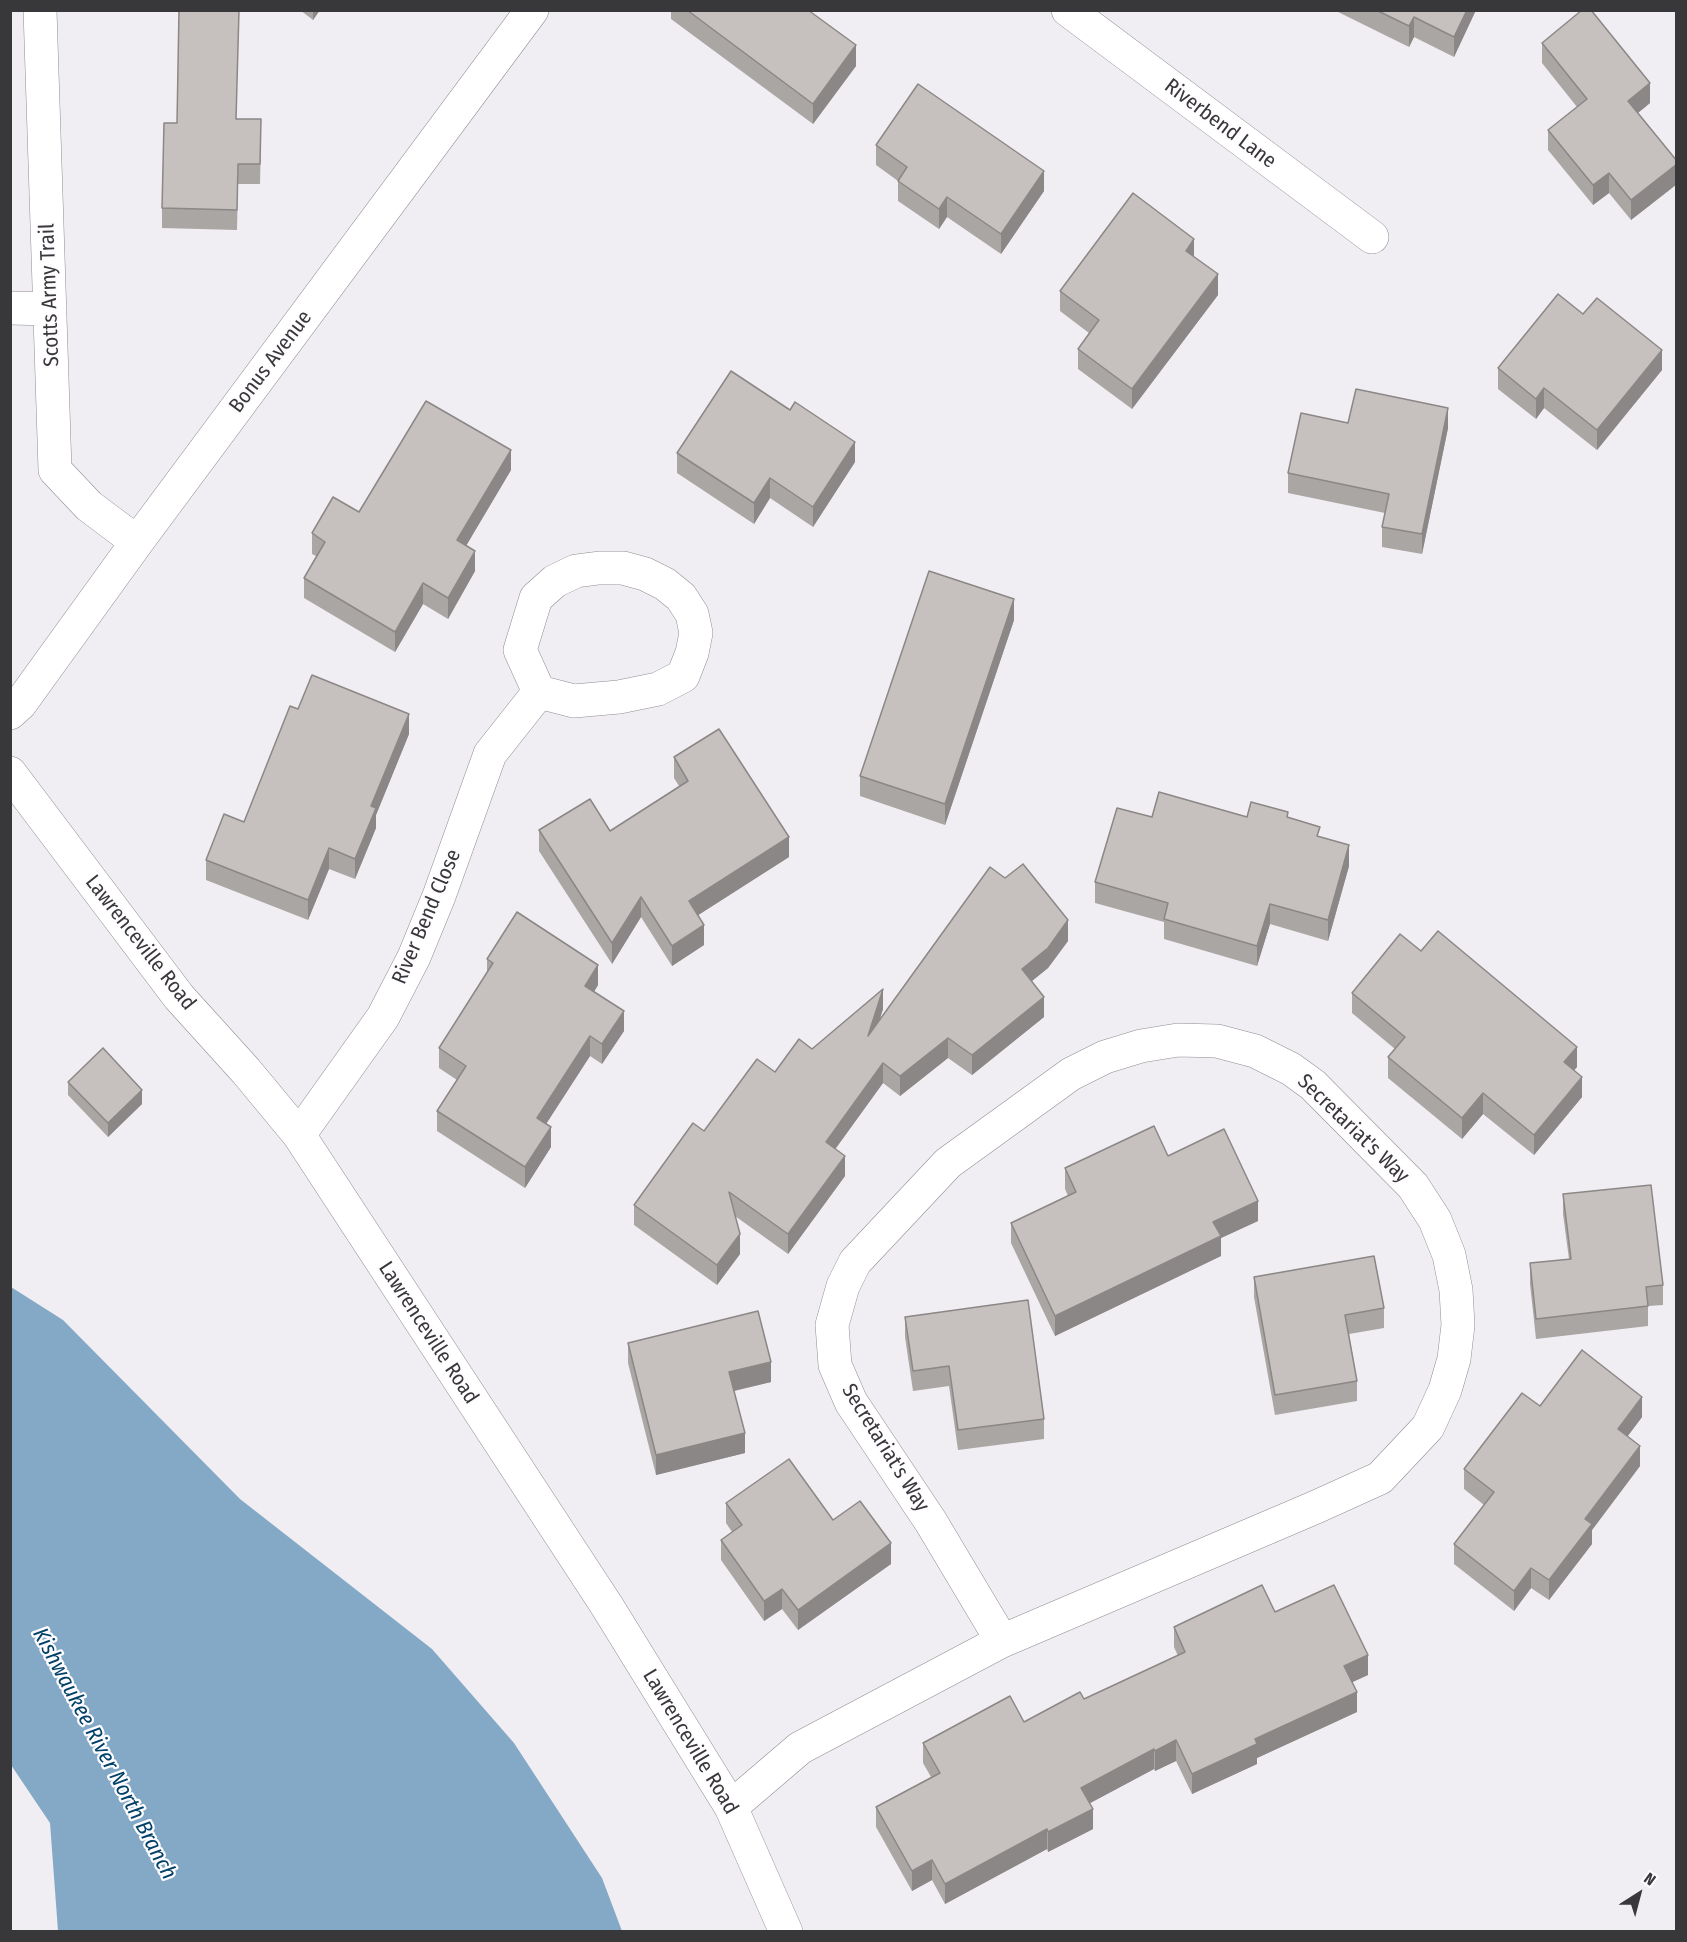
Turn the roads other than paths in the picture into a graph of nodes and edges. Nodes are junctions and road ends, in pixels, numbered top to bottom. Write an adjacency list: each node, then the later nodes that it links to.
1 (40, 10): 6 (street, Scotts Army Trail)
2 (532, 10): 7 (street, Bonus Avenue)
3 (1068, 10): 4 (street, Riverbend Lane)
4 (1372, 237)
5 (10, 308): 6 (street)
6 (50, 309): 7 (street, Scotts Army Trail)
7 (137, 542): 9 (street, Bonus Avenue)
8 (539, 692): 8 (street); 11 (street, River Bend Close)
9 (10, 713)
10 (10, 773): 11 (street, Lawrenceville Road)
11 (299, 1135): 13 (street, Lawrenceville Road)
12 (1002, 1641): 12 (street, Secretariat's Way); 13 (street, Secretariat's Way)
13 (731, 1807): 14 (street, Lawrenceville Road)
14 (786, 1932)

